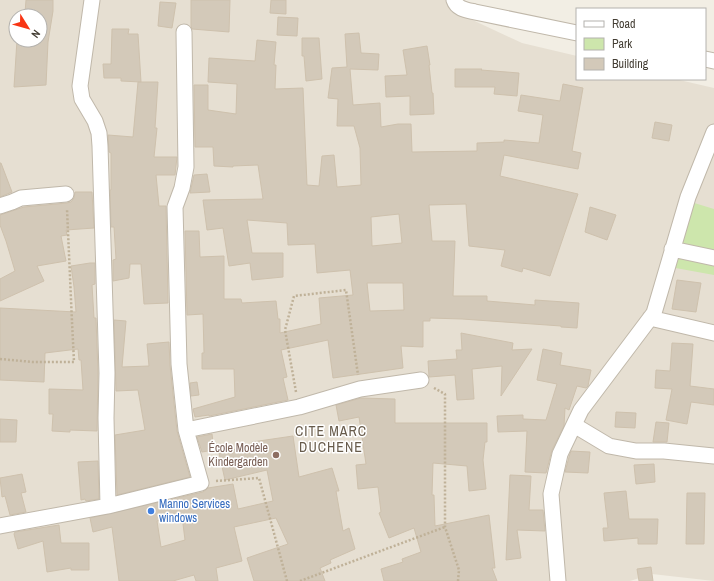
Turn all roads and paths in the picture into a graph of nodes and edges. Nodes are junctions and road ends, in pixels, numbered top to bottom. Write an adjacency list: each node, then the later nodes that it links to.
1 (92, 0): 20 (street)
2 (454, 0): 4 (street)
3 (184, 32): 17 (street)
4 (576, 33)
5 (714, 132): 8 (street)
6 (66, 194): 7 (street); 12 (path)
7 (0, 206)
8 (672, 249): 9 (street); 10 (street)
9 (714, 258)
10 (650, 318): 11 (street); 16 (street)
11 (714, 333)
12 (0, 359)
13 (421, 380): 14 (street); 22 (path)
14 (360, 389): 15 (street); 15 (path)
15 (299, 407): 17 (street)
16 (574, 425): 18 (street); 26 (street)
17 (186, 430): 19 (street)
18 (714, 456)
19 (201, 482): 20 (street); 23 (path)
20 (108, 506): 21 (street)
21 (0, 526)
22 (445, 526): 24 (path); 25 (path)
23 (287, 581)
24 (300, 581)
25 (458, 581)
26 (558, 581)

